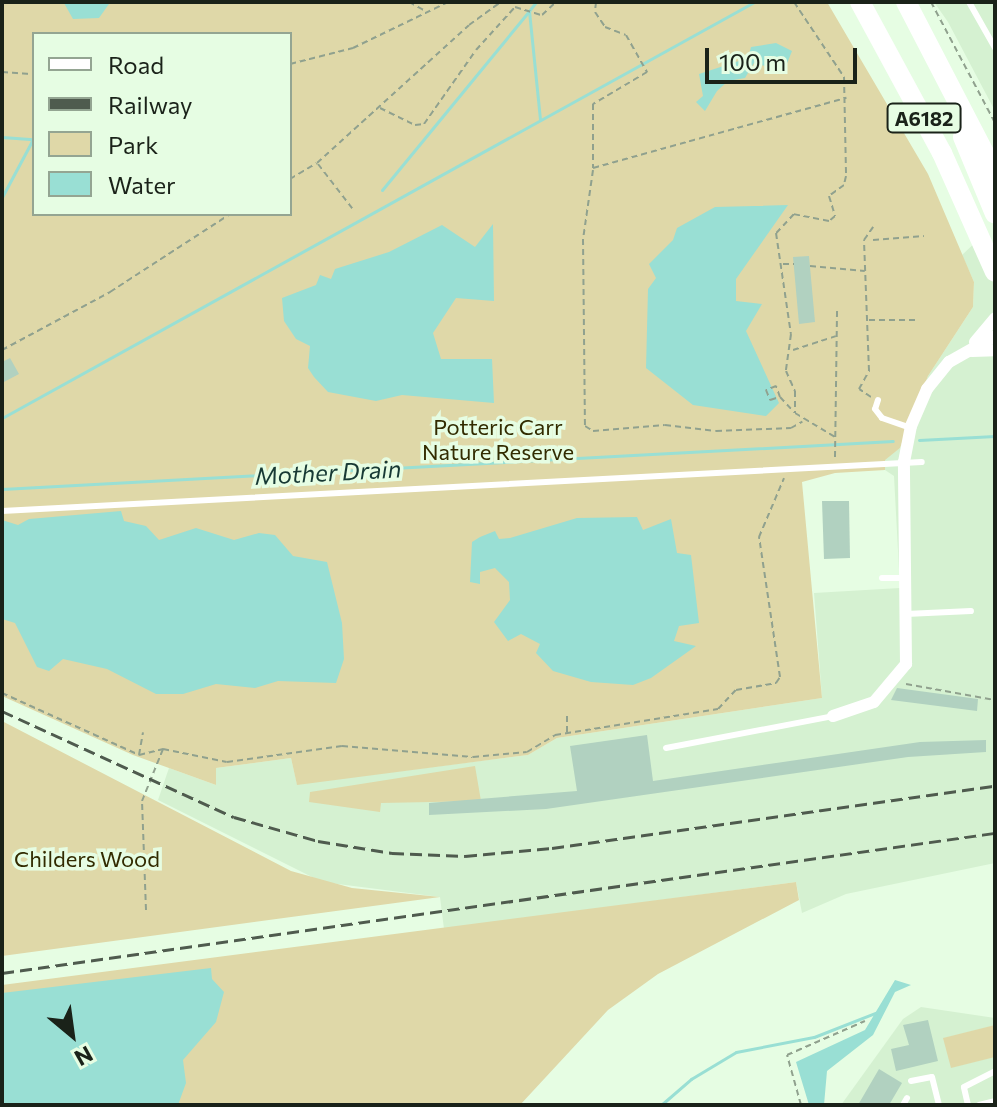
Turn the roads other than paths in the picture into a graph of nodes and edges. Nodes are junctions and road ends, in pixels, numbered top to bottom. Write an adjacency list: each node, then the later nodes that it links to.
1 (860, 2): 8 (highway, A6182)
2 (906, 2): 5 (highway, A6182)
3 (969, 2): 4 (lane)
4 (995, 48)
5 (949, 83): 6 (highway, A6182); 7 (highway)
6 (995, 174)
7 (995, 214)
8 (995, 272)
9 (995, 318): 12 (street)
10 (995, 336): 12 (street)
11 (995, 350): 12 (street)
12 (965, 352): 14 (street)
13 (878, 400): 14 (lane)
14 (911, 428): 15 (street)
15 (904, 462): 16 (lane); 17 (lane); 19 (street)
16 (922, 462)
17 (2, 511)
18 (882, 578): 19 (lane)
19 (906, 578): 21 (street)
20 (971, 611): 21 (lane)
21 (906, 614): 22 (street)
22 (833, 716): 23 (lane)
23 (666, 748)
24 (995, 1071): 28 (lane)
25 (911, 1081): 27 (lane)
26 (995, 1101): 29 (lane)
27 (939, 1105)
28 (968, 1105)
29 (979, 1105)

